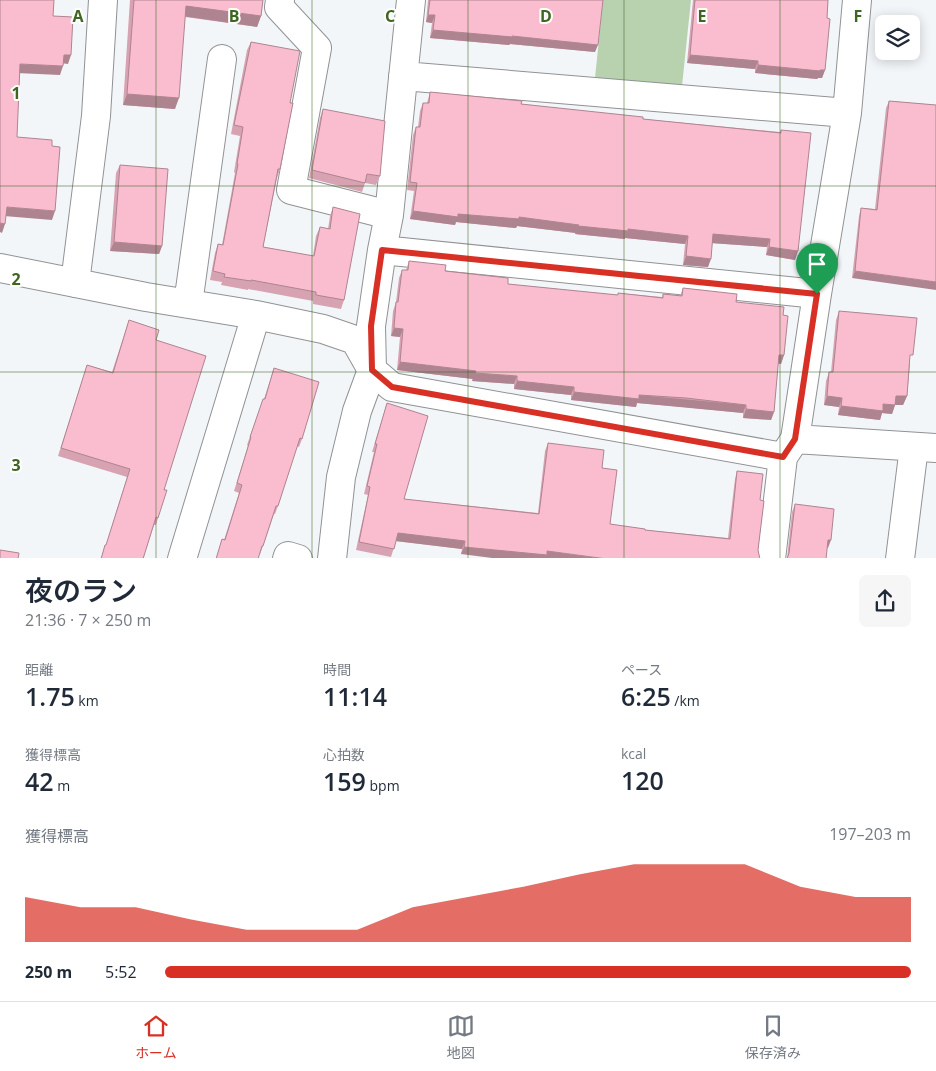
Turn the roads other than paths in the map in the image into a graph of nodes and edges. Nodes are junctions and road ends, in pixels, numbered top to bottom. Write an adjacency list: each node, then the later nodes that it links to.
1 (103, 0): 11 (street)
2 (280, 0): 8 (street)
3 (411, 0): 6 (street)
4 (857, 0): 7 (street)
5 (222, 59): 13 (street)
6 (403, 76): 7 (street); 8 (street)
7 (847, 113): 12 (street)
8 (389, 215): 9 (street)
9 (382, 250): 12 (street); 15 (street)
10 (0, 268): 11 (street)
11 (75, 283): 13 (street)
12 (817, 294): 16 (street)
13 (188, 304): 14 (street)
14 (256, 315): 15 (street); 18 (street)
15 (372, 370): 16 (street); 21 (street)
16 (789, 448): 17 (street); 22 (street)
17 (925, 448): 23 (street)
18 (182, 558)
19 (287, 558): 20 (street)
20 (298, 558)
21 (332, 558)
22 (771, 558)
23 (900, 558)

